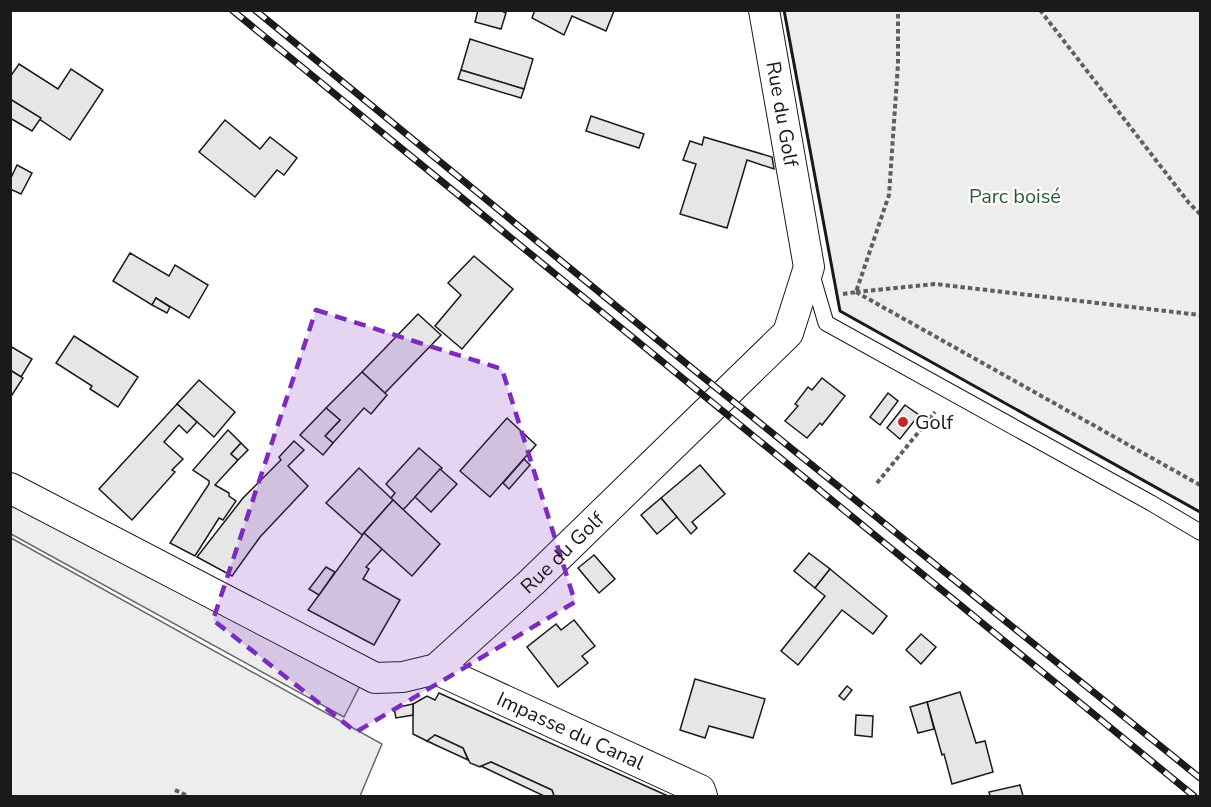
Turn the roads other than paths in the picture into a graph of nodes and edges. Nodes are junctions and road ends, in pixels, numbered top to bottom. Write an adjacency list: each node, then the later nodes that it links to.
1 (764, 10): 2 (street, Rue du Golf)
2 (809, 267): 4 (lane); 5 (street, Rue du Golf)
3 (10, 488): 5 (street, Rue du Golf)
4 (1200, 532)
5 (436, 669): 6 (street, Impasse du Canal)
6 (706, 794)

